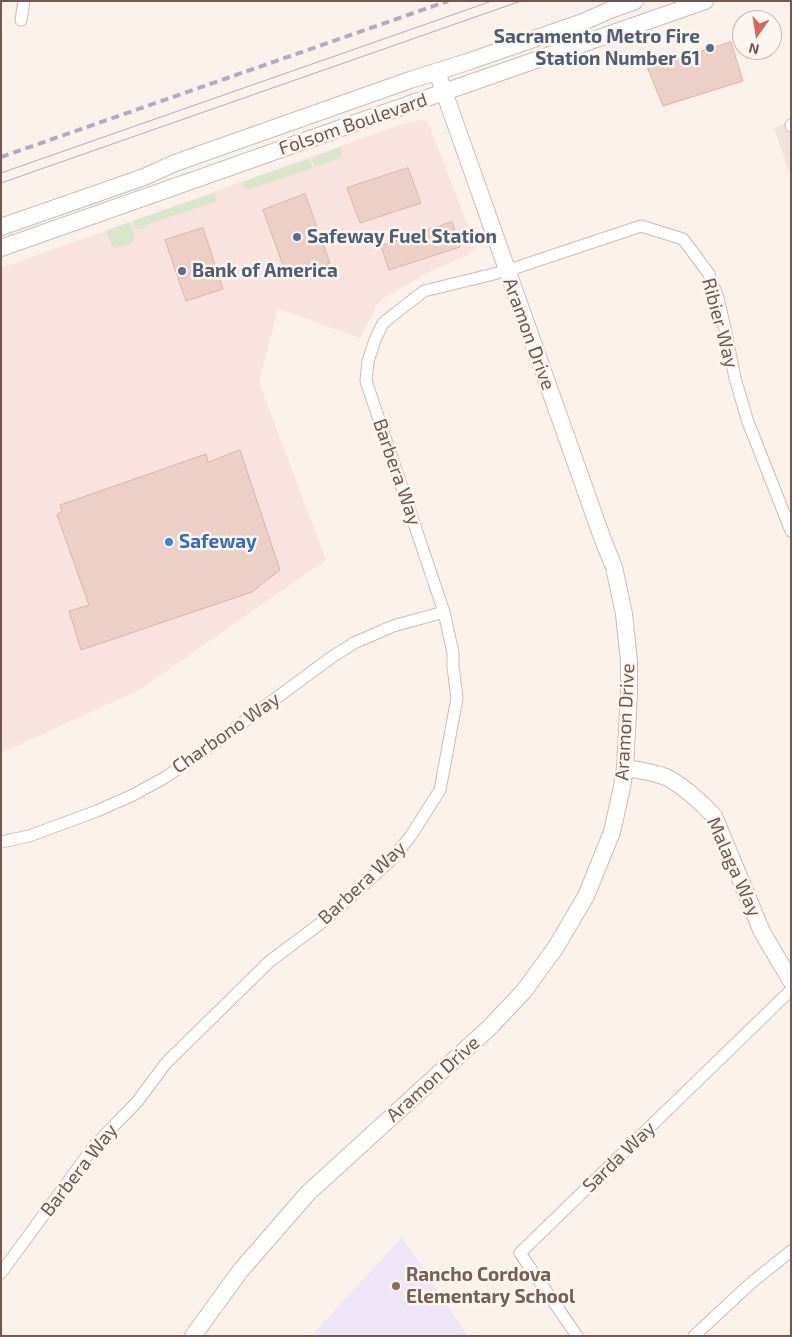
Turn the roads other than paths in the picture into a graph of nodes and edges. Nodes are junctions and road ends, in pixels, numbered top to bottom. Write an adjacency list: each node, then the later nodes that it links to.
1 (24, 1): 4 (street)
2 (635, 1): 5 (street, Folsom Boulevard)
3 (705, 1): 6 (street, Folsom Boulevard)
4 (21, 20)
5 (437, 72): 6 (street, Aramon Drive); 7 (street, Folsom Boulevard)
6 (445, 92): 8 (street, Folsom Boulevard); 9 (street, Aramon Drive)
7 (1, 227)
8 (1, 248)
9 (506, 271): 10 (street, Ribier Way); 11 (street, Barbera Way); 12 (street, Aramon Drive)
10 (791, 531)
11 (444, 612): 13 (street, Charbono Way); 17 (street, Barbera Way)
12 (625, 768): 14 (street, Malaga Way); 18 (street, Aramon Drive)
13 (1, 842)
14 (791, 981)
15 (791, 990): 19 (street, Sarda Way)
16 (791, 1251): 20 (street)
17 (1, 1273)
18 (193, 1336)
19 (577, 1336)
20 (694, 1336)

